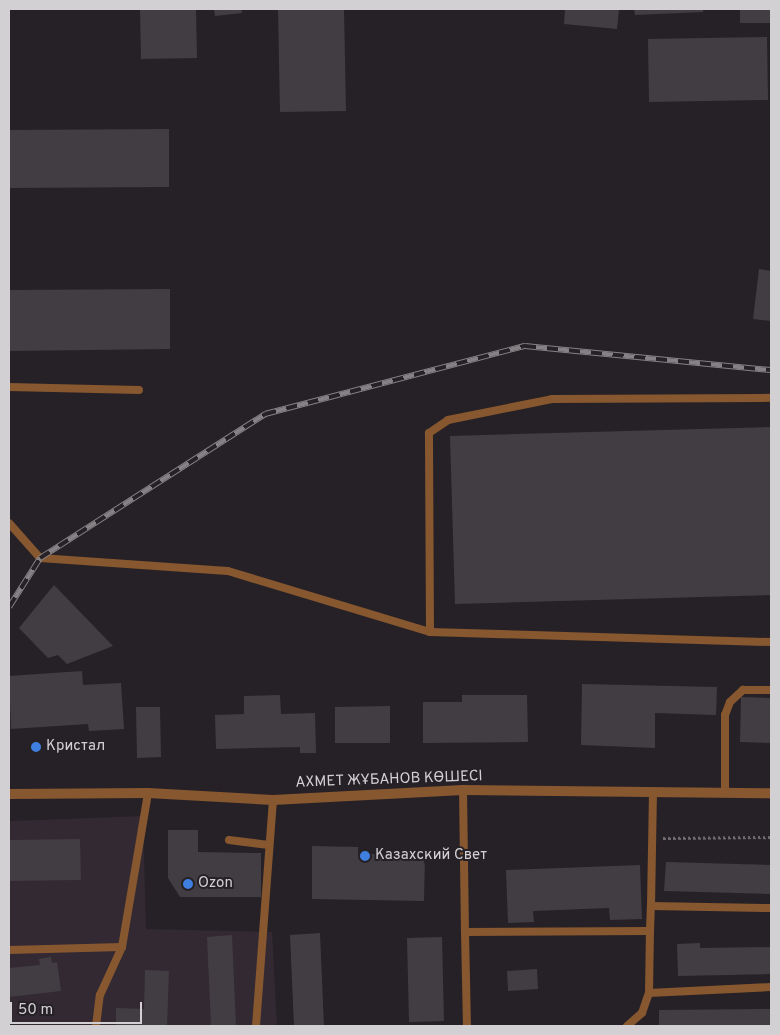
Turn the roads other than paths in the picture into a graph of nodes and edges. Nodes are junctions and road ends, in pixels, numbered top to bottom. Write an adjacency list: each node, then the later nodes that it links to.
1 (9, 387): 2 (lane)
2 (140, 390)
3 (771, 398): 5 (lane)
4 (9, 523): 5 (lane)
5 (430, 632): 6 (lane)
6 (771, 642)
7 (771, 690): 11 (lane)
8 (463, 790): 9 (street, АХМЕТ ЖҰБАНОВ КӨШЕСІ); 14 (street, АХМЕТ ЖҰБАНОВ КӨШЕСІ); 20 (lane)
9 (653, 792): 11 (street, АХМЕТ ЖҰБАНОВ КӨШЕСІ); 17 (lane)
10 (148, 793): 12 (street, АХМЕТ ЖҰБАНОВ КӨШЕСІ); 14 (street, АХМЕТ ЖҰБАНОВ КӨШЕСІ); 21 (lane)
11 (725, 793): 13 (street, АХМЕТ ЖҰБАНОВ КӨШЕСІ)
12 (9, 794)
13 (771, 794)
14 (273, 800): 16 (lane)
15 (229, 840): 16 (lane)
16 (269, 845): 26 (lane)
17 (651, 906): 18 (lane); 19 (lane)
18 (771, 908)
19 (650, 931): 20 (lane); 24 (lane)
20 (465, 932): 27 (lane)
21 (122, 947): 22 (lane); 25 (lane)
22 (9, 950)
23 (771, 987): 24 (lane)
24 (649, 993): 28 (lane)
25 (96, 1026)
26 (256, 1026)
27 (468, 1026)
28 (627, 1026)

